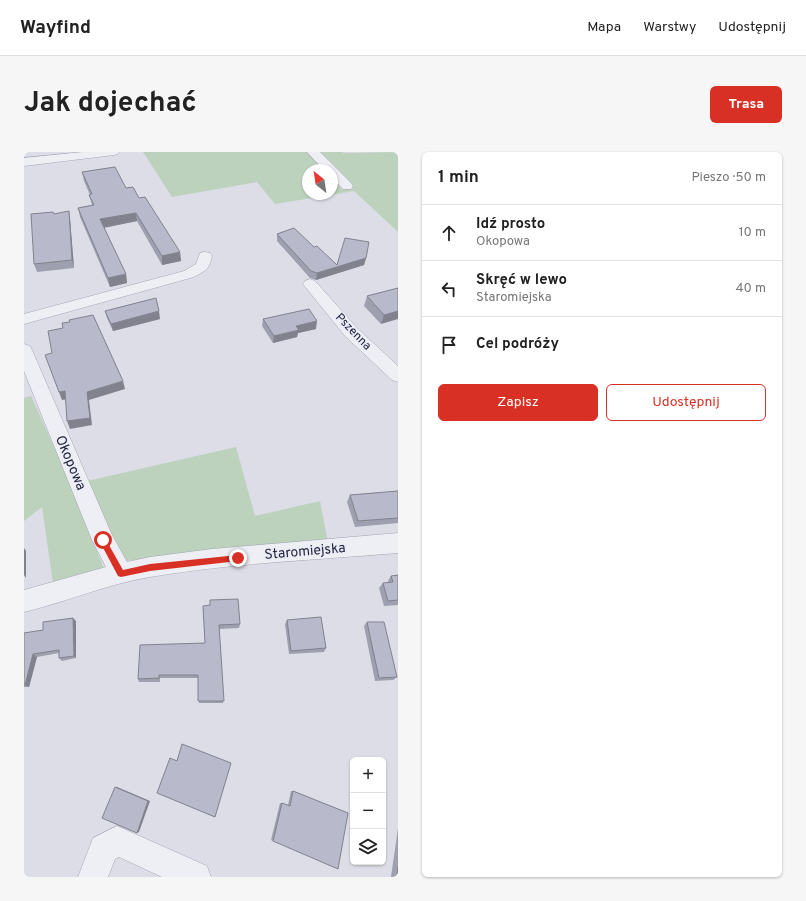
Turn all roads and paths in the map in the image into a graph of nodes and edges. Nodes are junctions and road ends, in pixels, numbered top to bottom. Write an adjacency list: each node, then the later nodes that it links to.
1 (114, 152): 3 (street)
2 (313, 152): 4 (street)
3 (24, 162)
4 (326, 164)
5 (338, 176): 6 (street)
6 (347, 186)
7 (205, 256): 9 (street)
8 (310, 284): 11 (street, Pszenna)
9 (24, 319)
10 (24, 350): 13 (street, Okopowa)
11 (398, 376)
12 (398, 544): 13 (street, Staromiejska)
13 (121, 573): 14 (street, Staromiejska)
14 (24, 600)
15 (93, 877): 16 (street)
16 (196, 877)

